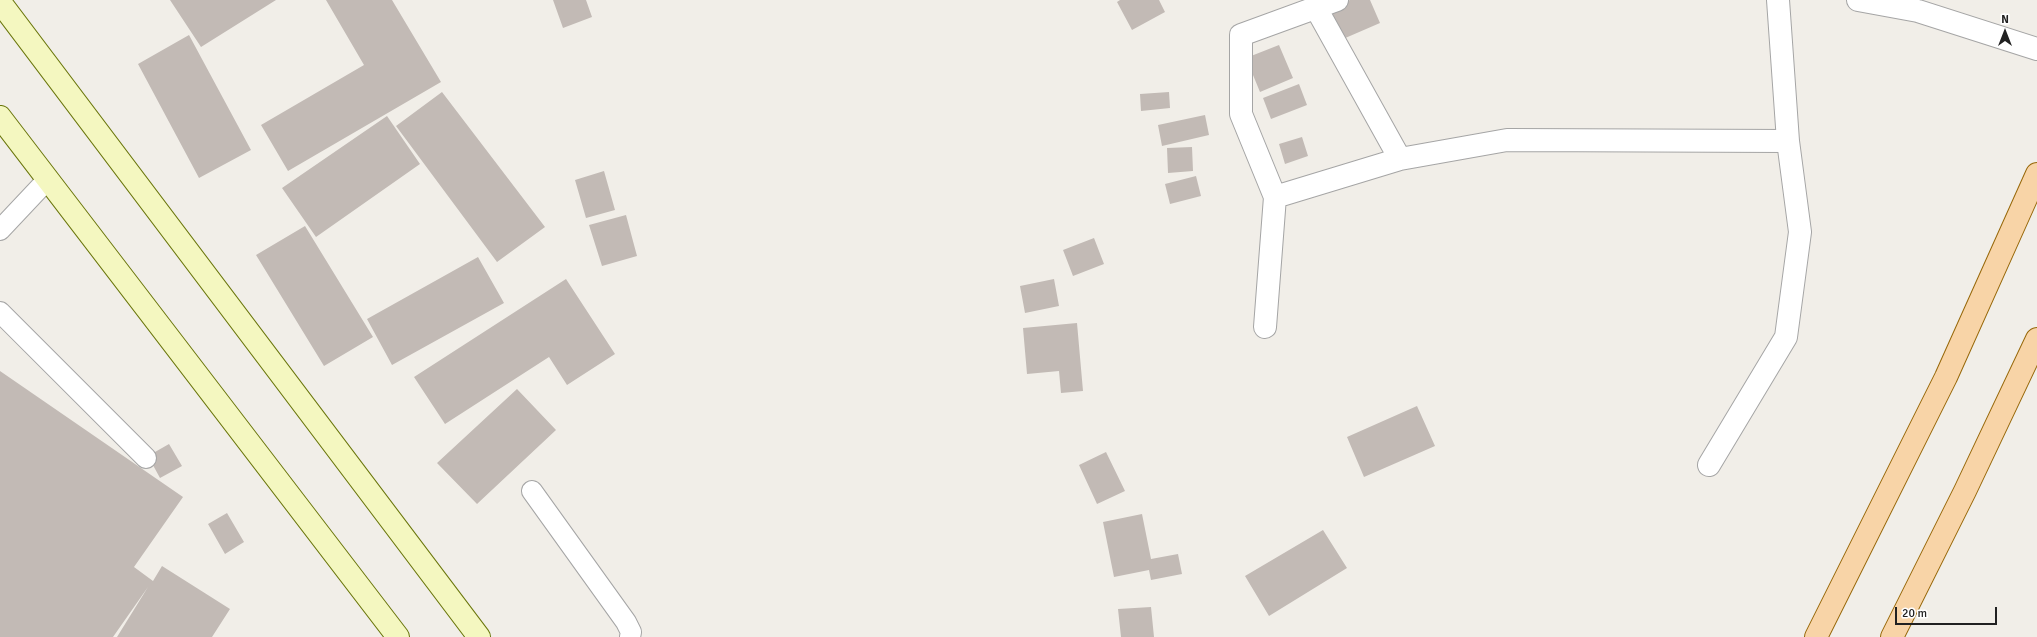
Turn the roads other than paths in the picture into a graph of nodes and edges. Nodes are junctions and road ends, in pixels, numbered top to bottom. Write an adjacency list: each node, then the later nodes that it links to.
1 (1338, 0): 6 (street)
2 (1778, 0): 9 (street)
3 (1858, 0): 5 (street)
4 (0, 2): 22 (main road)
5 (1920, 6): 7 (street)
6 (1316, 8): 10 (street); 13 (street)
7 (2037, 49)
8 (0, 117): 12 (main road)
9 (1788, 140): 10 (street); 19 (street)
10 (1400, 158): 13 (street)
11 (2037, 174): 24 (main road)
12 (48, 179): 14 (lane); 21 (main road)
13 (1275, 197): 16 (street)
14 (0, 230)
15 (0, 312): 18 (lane)
16 (1265, 327)
17 (2037, 339): 25 (main road)
18 (146, 458)
19 (1709, 465)
20 (532, 491): 23 (lane)
21 (398, 637)
22 (479, 637)
23 (630, 637)
24 (1816, 637)
25 (1892, 637)

